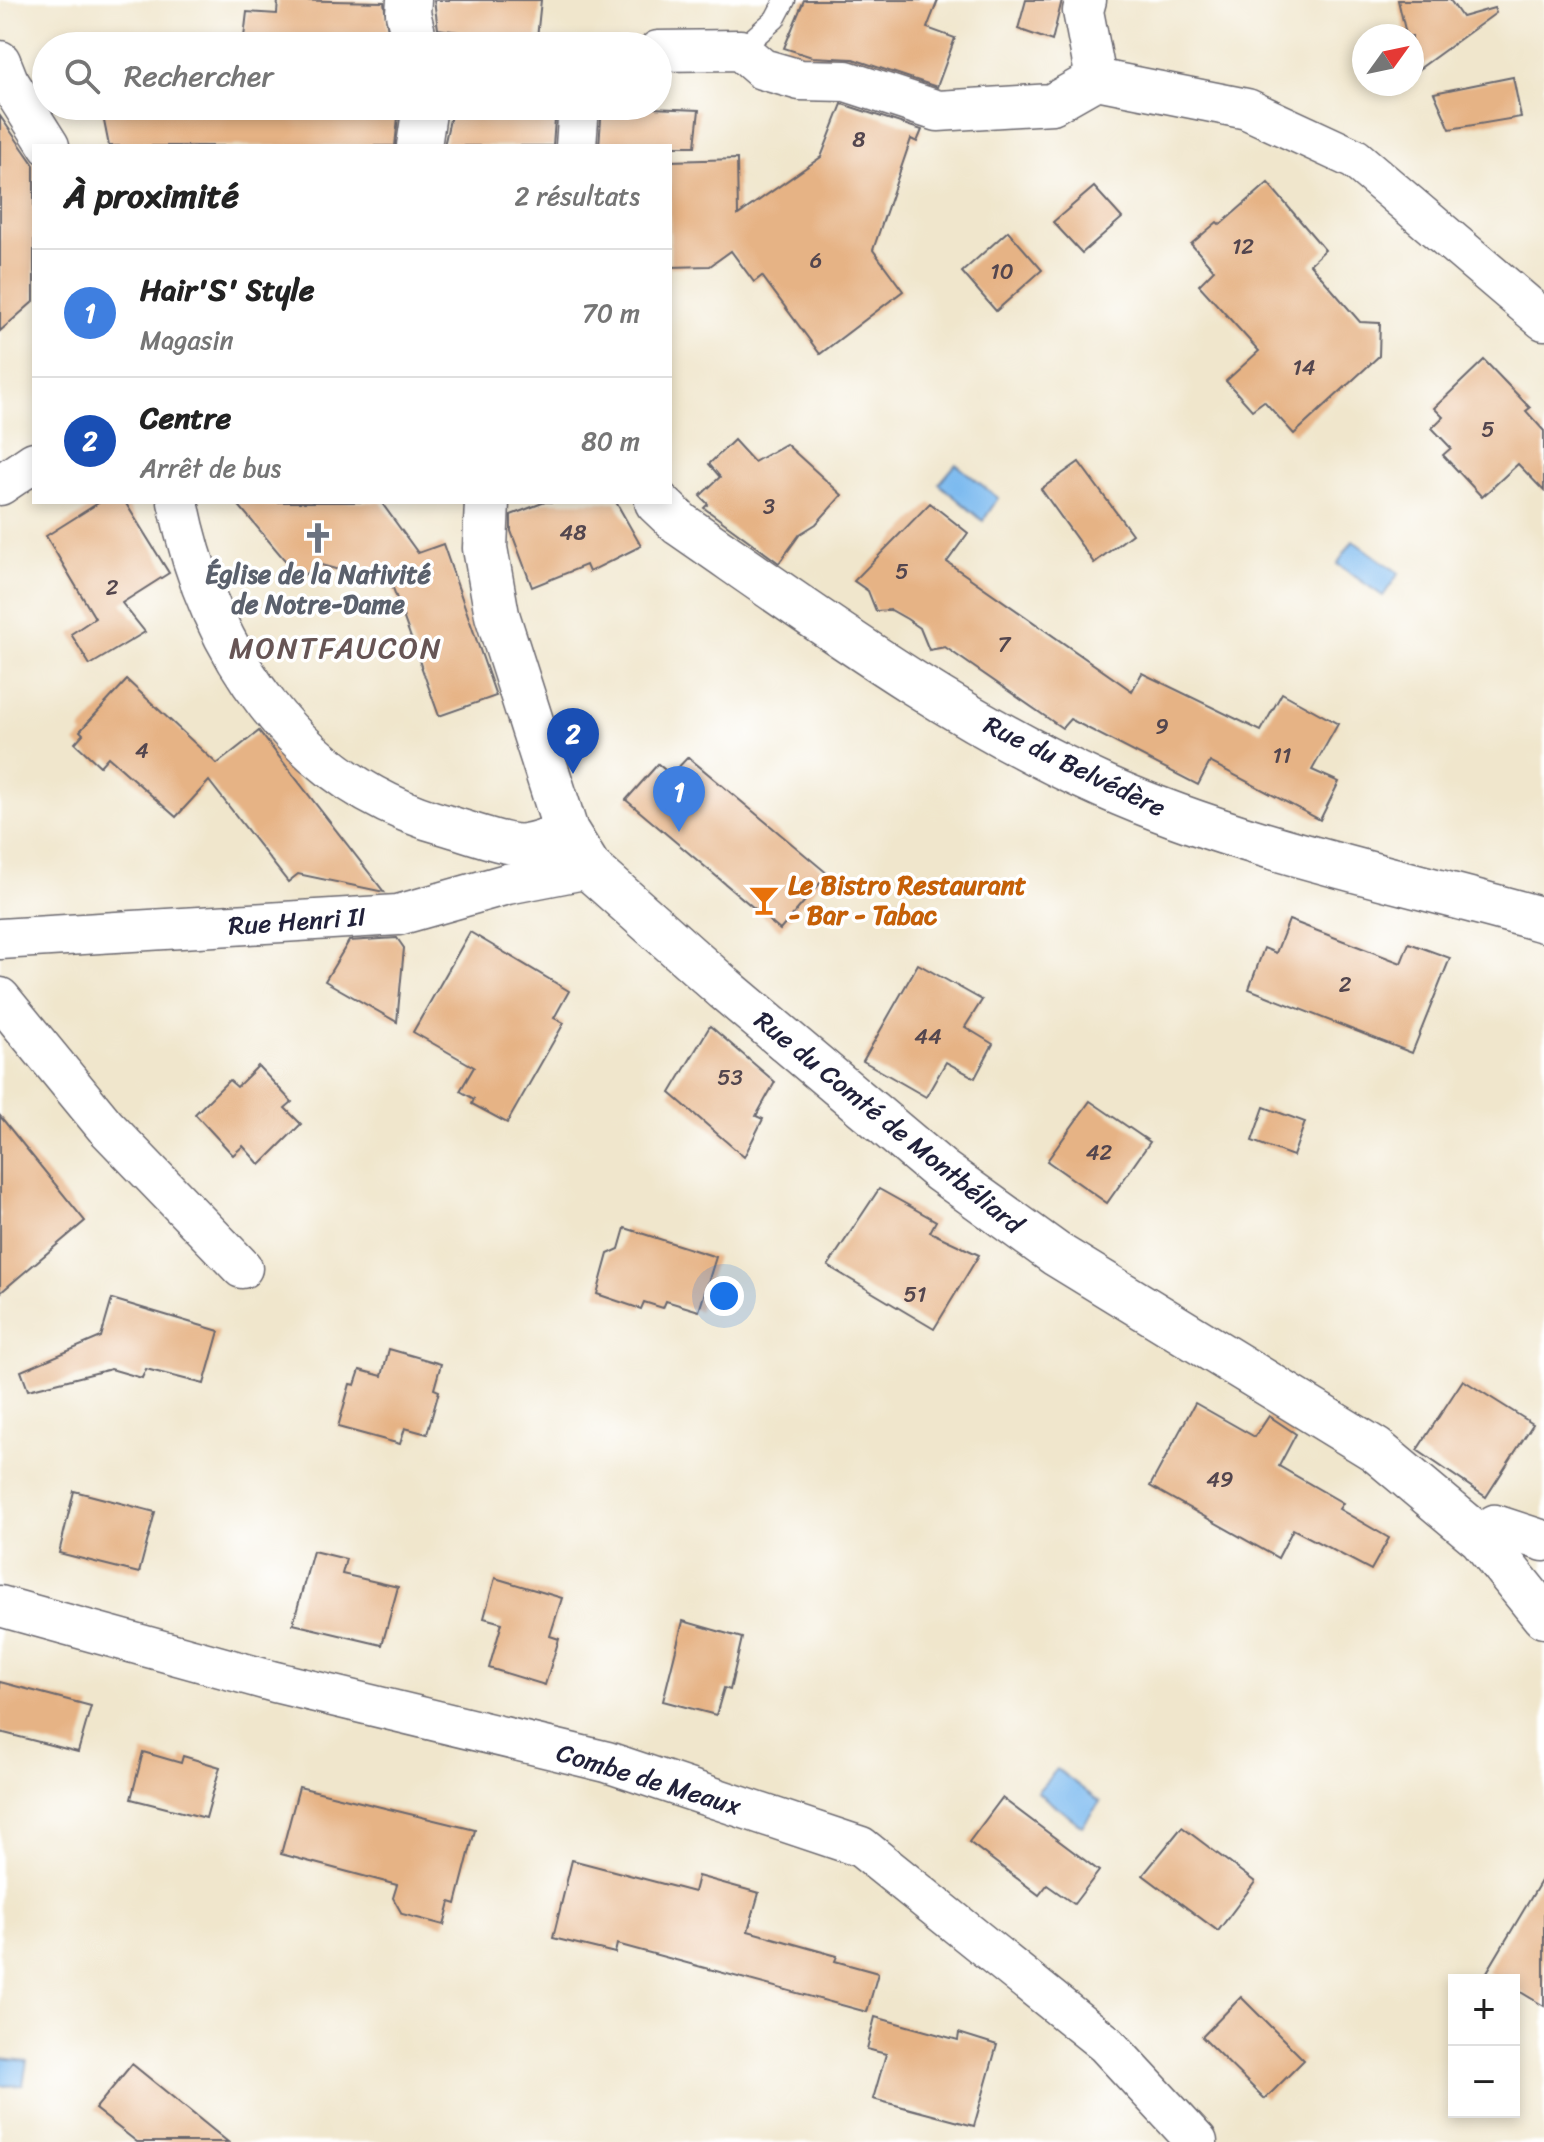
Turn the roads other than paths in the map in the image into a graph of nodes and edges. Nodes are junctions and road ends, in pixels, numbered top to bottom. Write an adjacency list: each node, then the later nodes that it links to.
1 (409, 0): 4 (street)
2 (785, 0): 5 (lane)
3 (1086, 0): 8 (street)
4 (413, 32)
5 (740, 50): 6 (street); 8 (street)
6 (672, 51)
7 (0, 61): 9 (street)
8 (1096, 79): 16 (street)
9 (32, 119)
10 (33, 120): 13 (street)
11 (423, 120): 14 (street)
12 (578, 120): 15 (street)
13 (48, 144)
14 (419, 144)
15 (576, 144)
16 (1544, 320)
17 (32, 463): 18 (street)
18 (0, 485)
19 (178, 504): 22 (street)
20 (487, 504): 22 (street, Rue du Comté de Montbéliard)
21 (659, 504): 24 (street, Rue du Belvédère)
22 (566, 831): 23 (street, Rue du Comté de Montbéliard)
23 (589, 868): 25 (street, Rue Henri II); 28 (street, Rue du Comté de Montbéliard)
24 (1544, 920)
25 (0, 939)
26 (0, 998): 27 (street)
27 (242, 1268)
28 (1481, 1538): 29 (street); 31 (street, Rue du Comté de Montbéliard)
29 (1544, 1541)
30 (0, 1606): 32 (street, Combe de Meaux)
31 (1544, 1616)
32 (1197, 2142)

